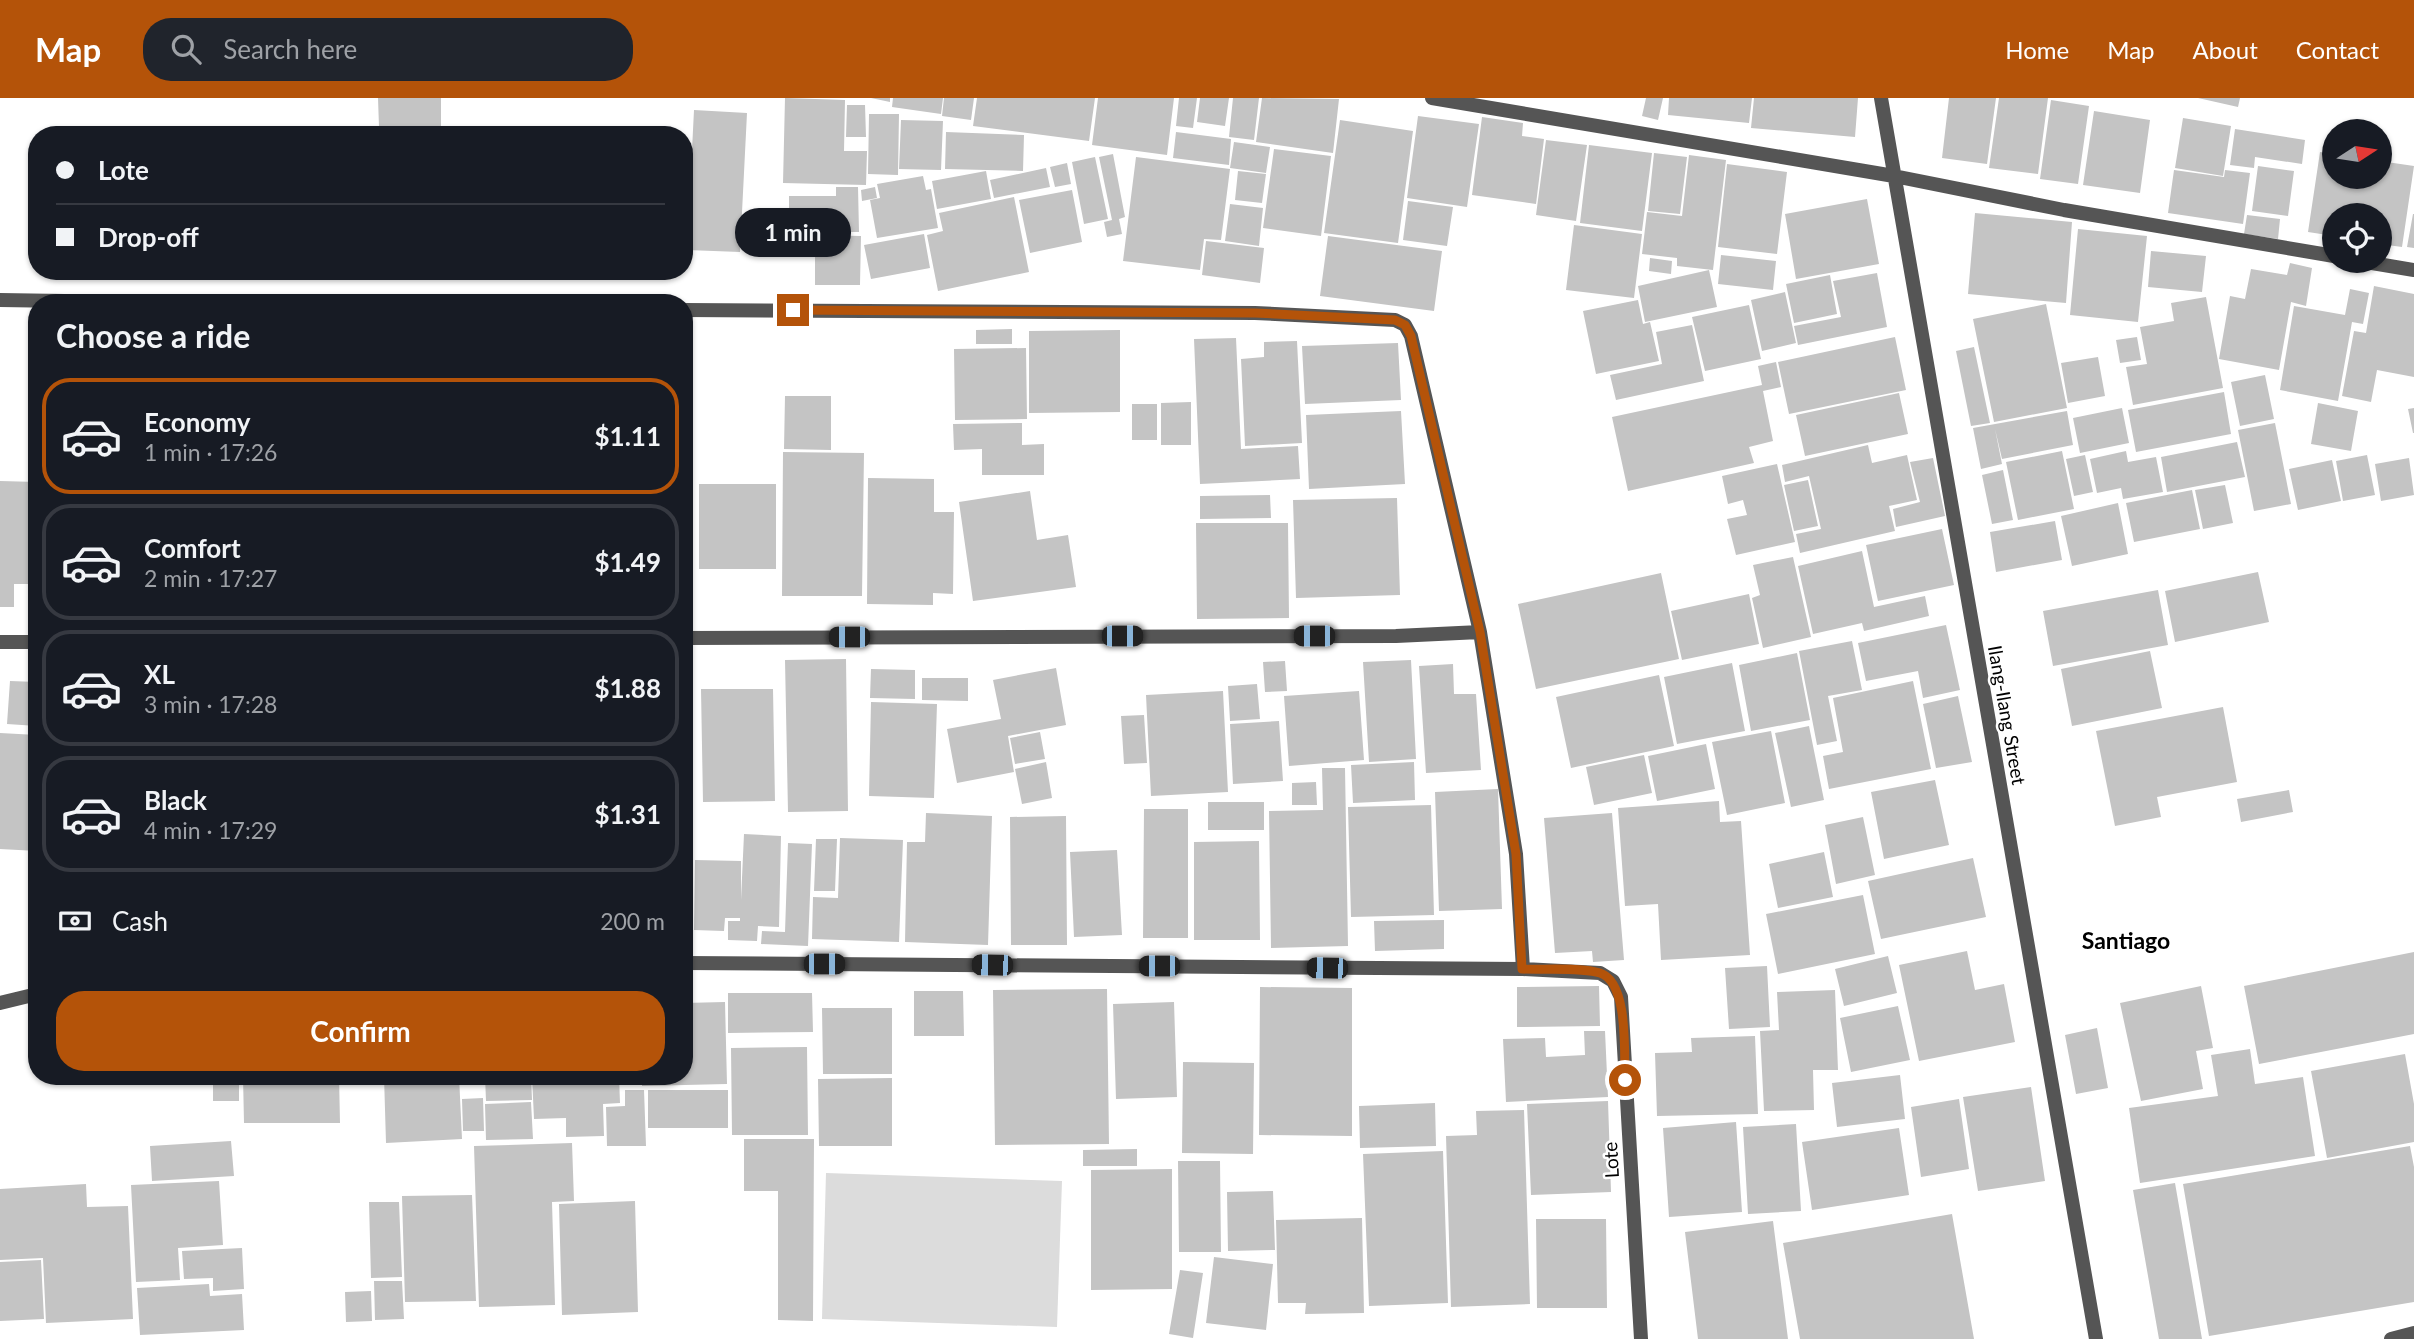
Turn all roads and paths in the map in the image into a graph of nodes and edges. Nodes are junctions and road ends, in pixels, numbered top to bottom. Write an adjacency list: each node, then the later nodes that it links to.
1 (1432, 98): 3 (street)
2 (1881, 98): 3 (street, Ilang-Ilang Street)
3 (1894, 176): 4 (street); 20 (street, Ilang-Ilang Street)
4 (2322, 254)
5 (2392, 266): 6 (street)
6 (2414, 270)
7 (0, 300): 8 (street)
8 (28, 300)
9 (693, 310): 10 (street)
10 (1480, 632): 11 (street); 15 (street)
11 (693, 638)
12 (0, 642): 13 (street)
13 (28, 642)
14 (693, 963): 15 (street)
15 (1522, 969): 19 (street, Lote)
16 (28, 996): 17 (street)
17 (0, 1003)
18 (2414, 1333): 21 (street)
19 (1641, 1339)
20 (2096, 1339)
21 (2391, 1339)

